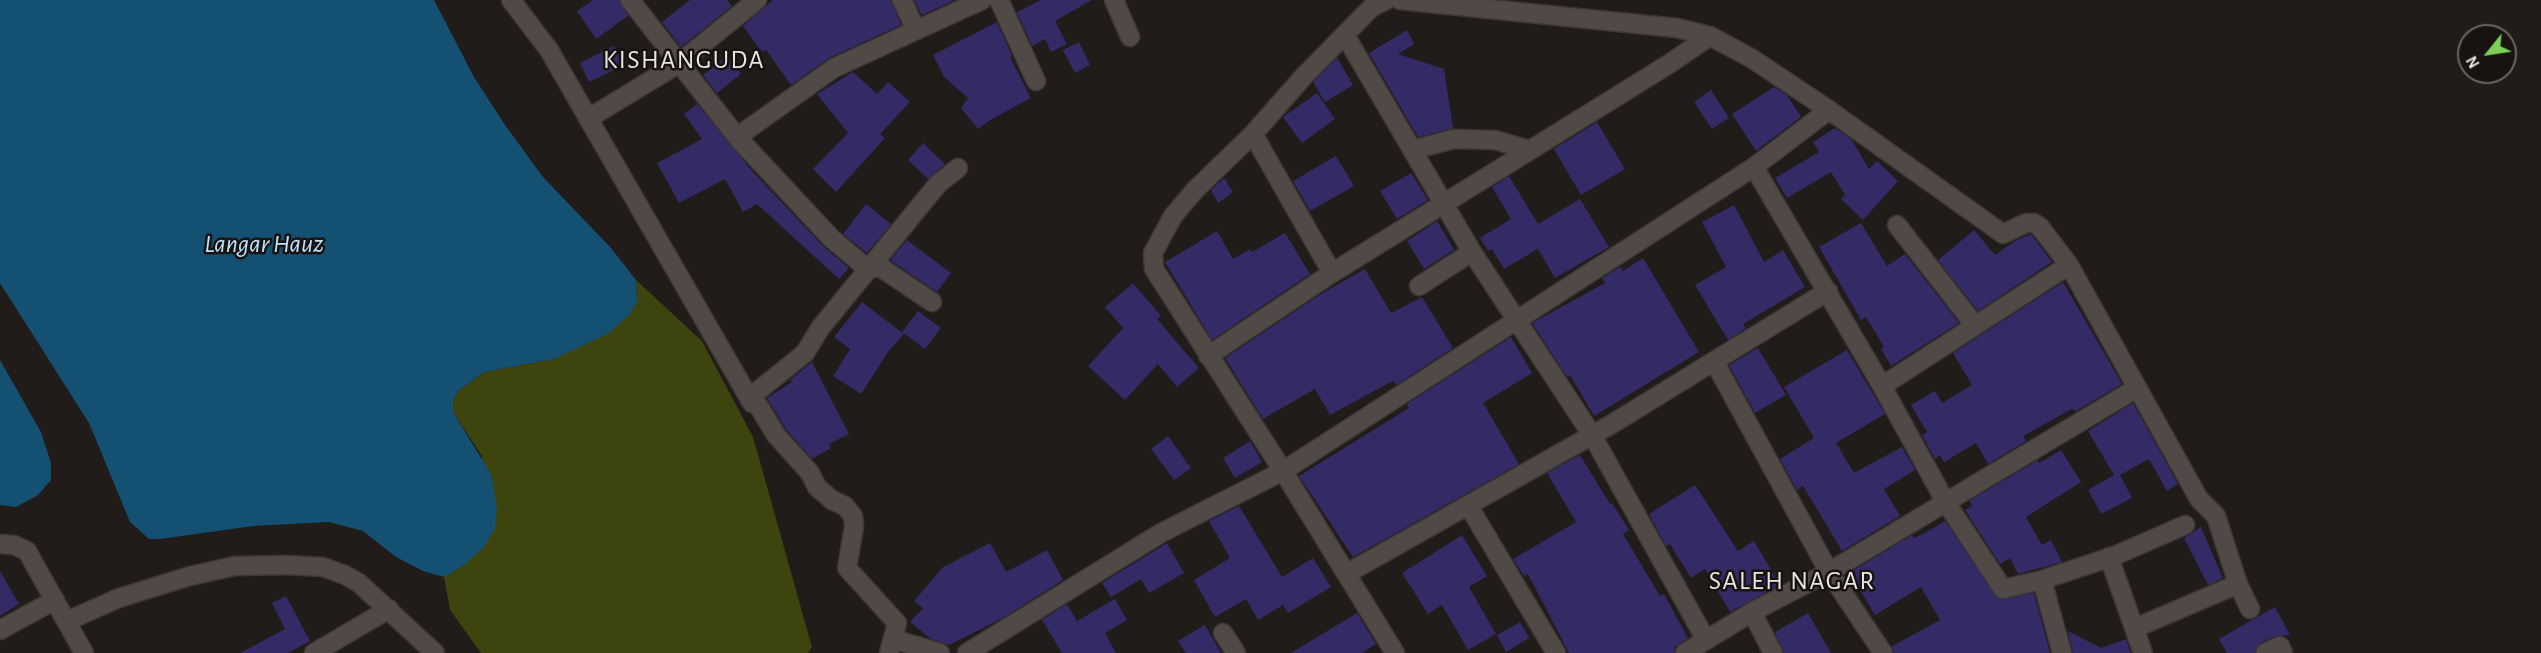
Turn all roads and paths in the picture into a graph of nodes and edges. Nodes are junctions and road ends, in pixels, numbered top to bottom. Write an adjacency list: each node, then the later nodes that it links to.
1 (511, 0): 17 (street)
2 (630, 0): 14 (street)
3 (757, 0): 14 (street)
4 (902, 0): 10 (street)
5 (982, 0): 10 (street)
6 (999, 0): 15 (street)
7 (1114, 0): 13 (street)
8 (1386, 0): 11 (street)
9 (1400, 0): 12 (street)
10 (916, 30): 19 (street)
11 (1345, 35): 18 (street); 20 (street)
12 (1710, 36): 16 (street); 21 (street)
13 (1130, 37)
14 (678, 64): 17 (street); 19 (street)
15 (1036, 81)
16 (1829, 110): 22 (street); 27 (street)
17 (589, 118): 39 (street)
18 (1253, 134): 29 (street); 35 (street)
19 (737, 137): 28 (street)
20 (1412, 150): 21 (street); 24 (street)
21 (1529, 150): 24 (street)
22 (1754, 167): 31 (street); 33 (street)
23 (958, 168): 28 (street)
24 (1443, 203): 26 (street); 29 (street)
25 (1897, 225): 34 (street)
26 (1472, 252): 30 (street); 33 (street)
27 (2069, 265): 34 (street); 38 (street)
28 (868, 269): 32 (street); 39 (street)
29 (1332, 273): 35 (street)
30 (1419, 286)
31 (1828, 291): 36 (street); 37 (street)
32 (933, 302)
33 (1516, 321): 40 (street); 41 (street)
34 (1974, 324): 37 (street)
35 (1208, 356): 41 (street)
36 (1714, 361): 40 (street); 47 (street)
37 (1882, 386): 42 (street)
38 (2137, 388): 42 (street); 50 (street)
39 (750, 400): 60 (street)
40 (1592, 435): 43 (street); 59 (street)
41 (1283, 471): 48 (street); 61 (street)
42 (1945, 501): 47 (street); 49 (street)
43 (1468, 505): 48 (street); 68 (street)
44 (2185, 525): 46 (street)
45 (0, 544): 51 (street)
46 (2109, 557): 49 (street); 56 (street)
47 (1829, 572): 54 (street); 71 (street)
48 (1346, 574): 67 (street)
49 (2042, 580): 72 (street)
50 (2238, 584): 53 (street); 56 (street)
51 (56, 600): 55 (street); 57 (street)
52 (389, 609): 55 (street); 63 (street); 64 (street)
53 (2250, 609)
54 (1752, 612): 59 (street); 70 (street)
55 (67, 621): 62 (street)
56 (2135, 628): 73 (street)
57 (0, 630)
58 (1223, 633): 66 (street)
59 (1706, 640): 69 (street)
60 (891, 646): 65 (street)
61 (975, 652)
62 (84, 653)
63 (314, 653)
64 (435, 653)
65 (940, 653)
66 (1236, 653)
67 (1395, 653)
68 (1556, 653)
69 (1685, 653)
70 (1773, 653)
71 (1883, 653)
72 (2062, 653)
73 (2143, 653)
74 (2265, 653): 75 (street)
75 (2283, 653)

